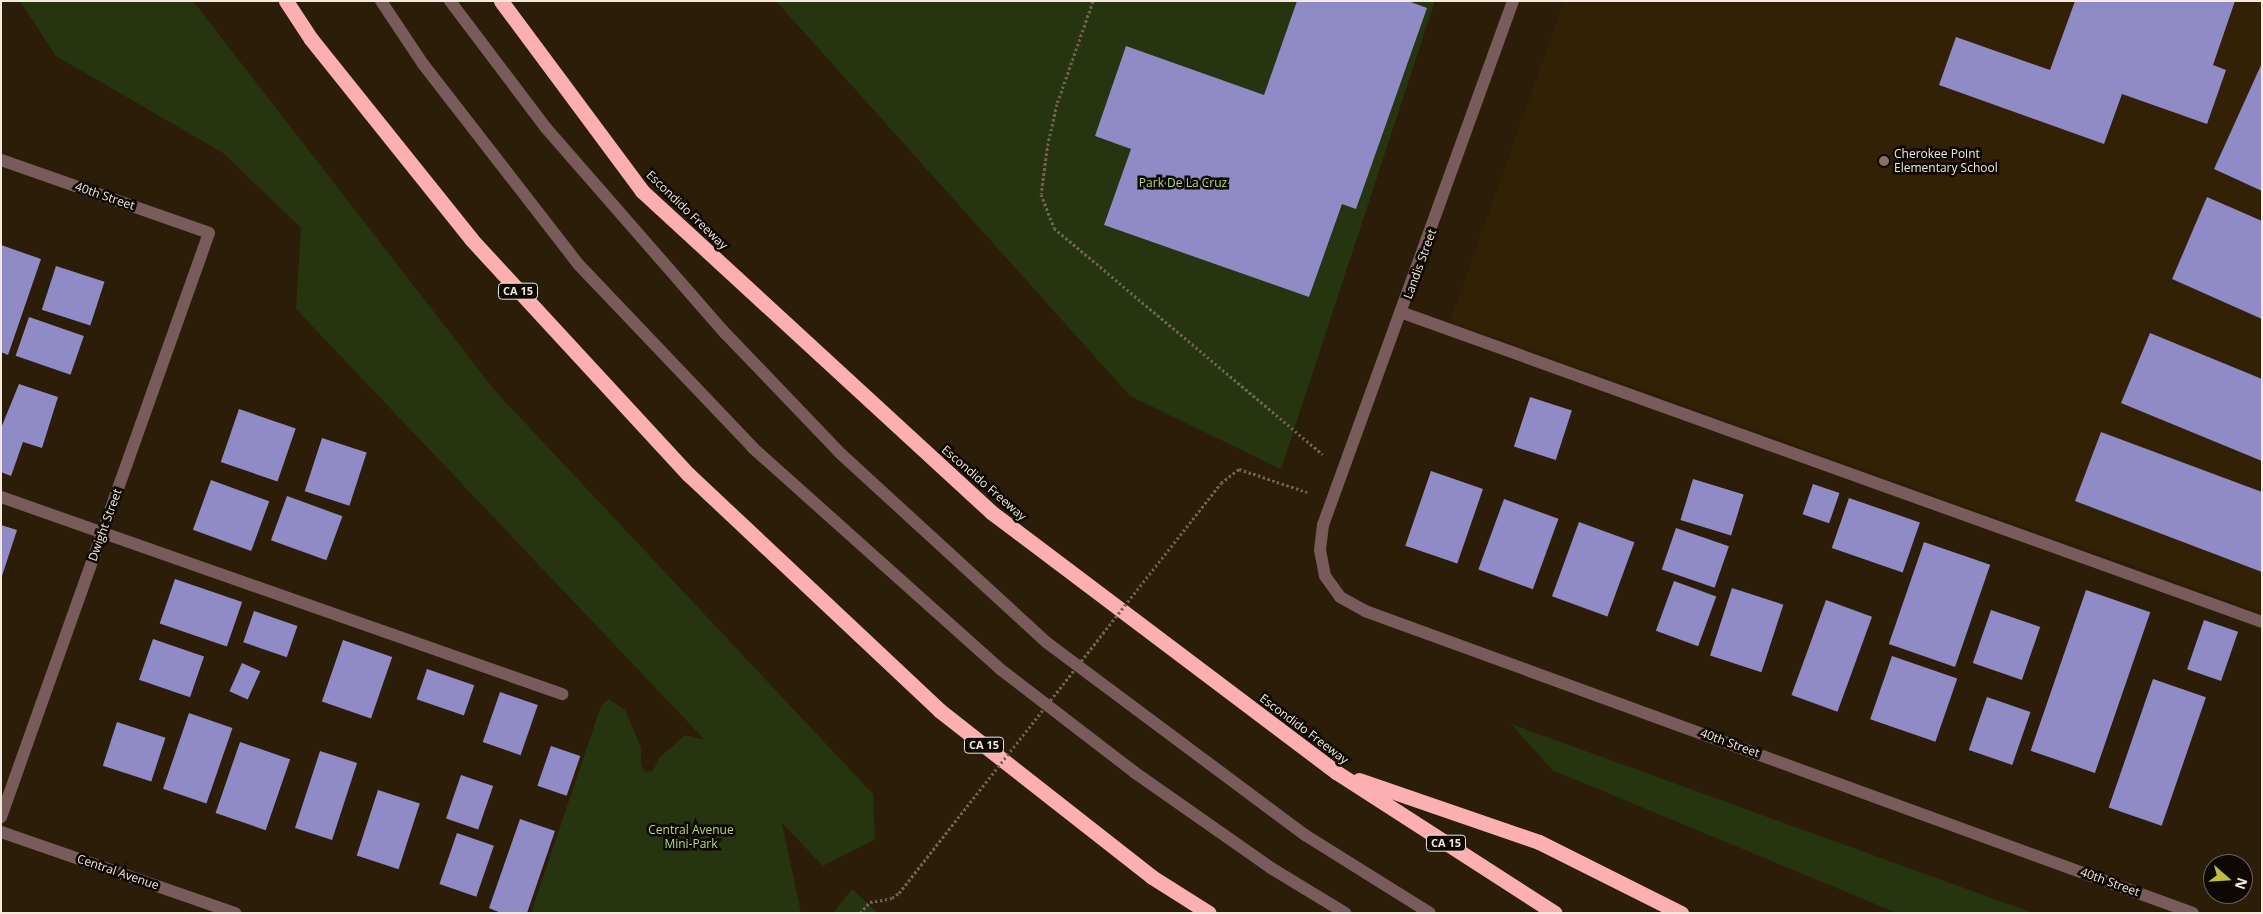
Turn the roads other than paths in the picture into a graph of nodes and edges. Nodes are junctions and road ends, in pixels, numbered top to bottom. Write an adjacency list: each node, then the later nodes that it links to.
1 (286, 1): 18 (highway, CA 15)
2 (381, 1): 19 (street)
3 (450, 1): 20 (street)
4 (501, 1): 14 (highway, Escondido Freeway / CA 15)
5 (1514, 1): 8 (street, Landis Street)
6 (1, 160): 7 (street, 40th Street)
7 (209, 233): 11 (street, Dwight Street)
8 (1403, 313): 10 (street, Landis Street); 12 (street)
9 (1, 497): 11 (street)
10 (1323, 525): 23 (street, 40th Street)
11 (102, 532): 13 (street); 15 (street, Dwight Street)
12 (2262, 622)
13 (562, 694)
14 (1336, 772): 21 (highway, Escondido Freeway / CA 15); 22 (highway)
15 (1, 817)
16 (1, 832): 17 (street, Central Avenue)
17 (235, 913)
18 (1209, 913)
19 (1345, 913)
20 (1430, 913)
21 (1555, 913)
22 (1681, 913)
23 (2193, 913)

